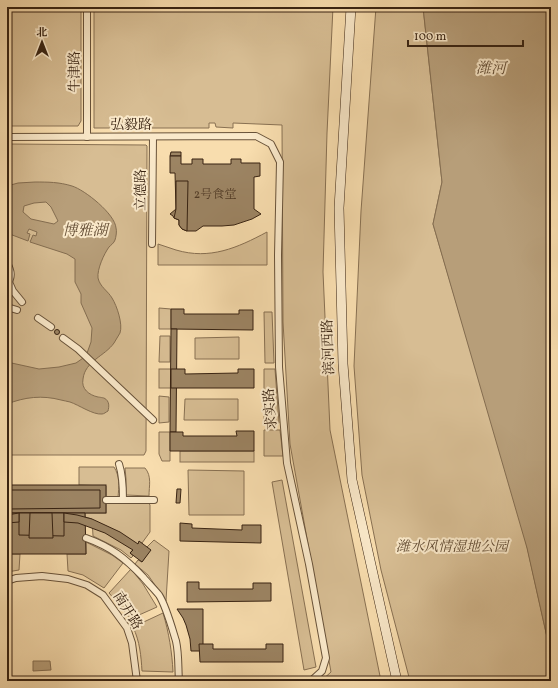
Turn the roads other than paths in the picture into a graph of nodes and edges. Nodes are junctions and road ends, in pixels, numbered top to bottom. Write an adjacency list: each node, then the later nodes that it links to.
1 (88, 7): 5 (street, 牛津路)
2 (351, 7): 29 (street, 滨河西路)
3 (256, 136): 6 (street, 弘毅路); 28 (street, 求实路)
4 (7, 137): 5 (street, 弘毅路)
5 (87, 137): 6 (street, 弘毅路)
6 (153, 137): 7 (street, 立德路)
7 (152, 244)
8 (7, 263): 9 (street)
9 (8, 284): 10 (street)
10 (22, 302)
11 (7, 307): 12 (street)
12 (17, 310)
13 (38, 318): 14 (street)
14 (51, 327)
15 (63, 338): 16 (street)
16 (153, 420)
17 (119, 464): 19 (street)
18 (106, 500): 19 (street)
19 (123, 500): 20 (street)
20 (154, 500)
21 (86, 538): 27 (street)
22 (7, 581): 26 (street, 南开路)
23 (7, 680): 24 (street)
24 (15, 681): 25 (street)
25 (68, 681): 26 (street)
26 (138, 681): 27 (street)
27 (179, 681): 28 (street)
28 (312, 681)
29 (397, 681)

